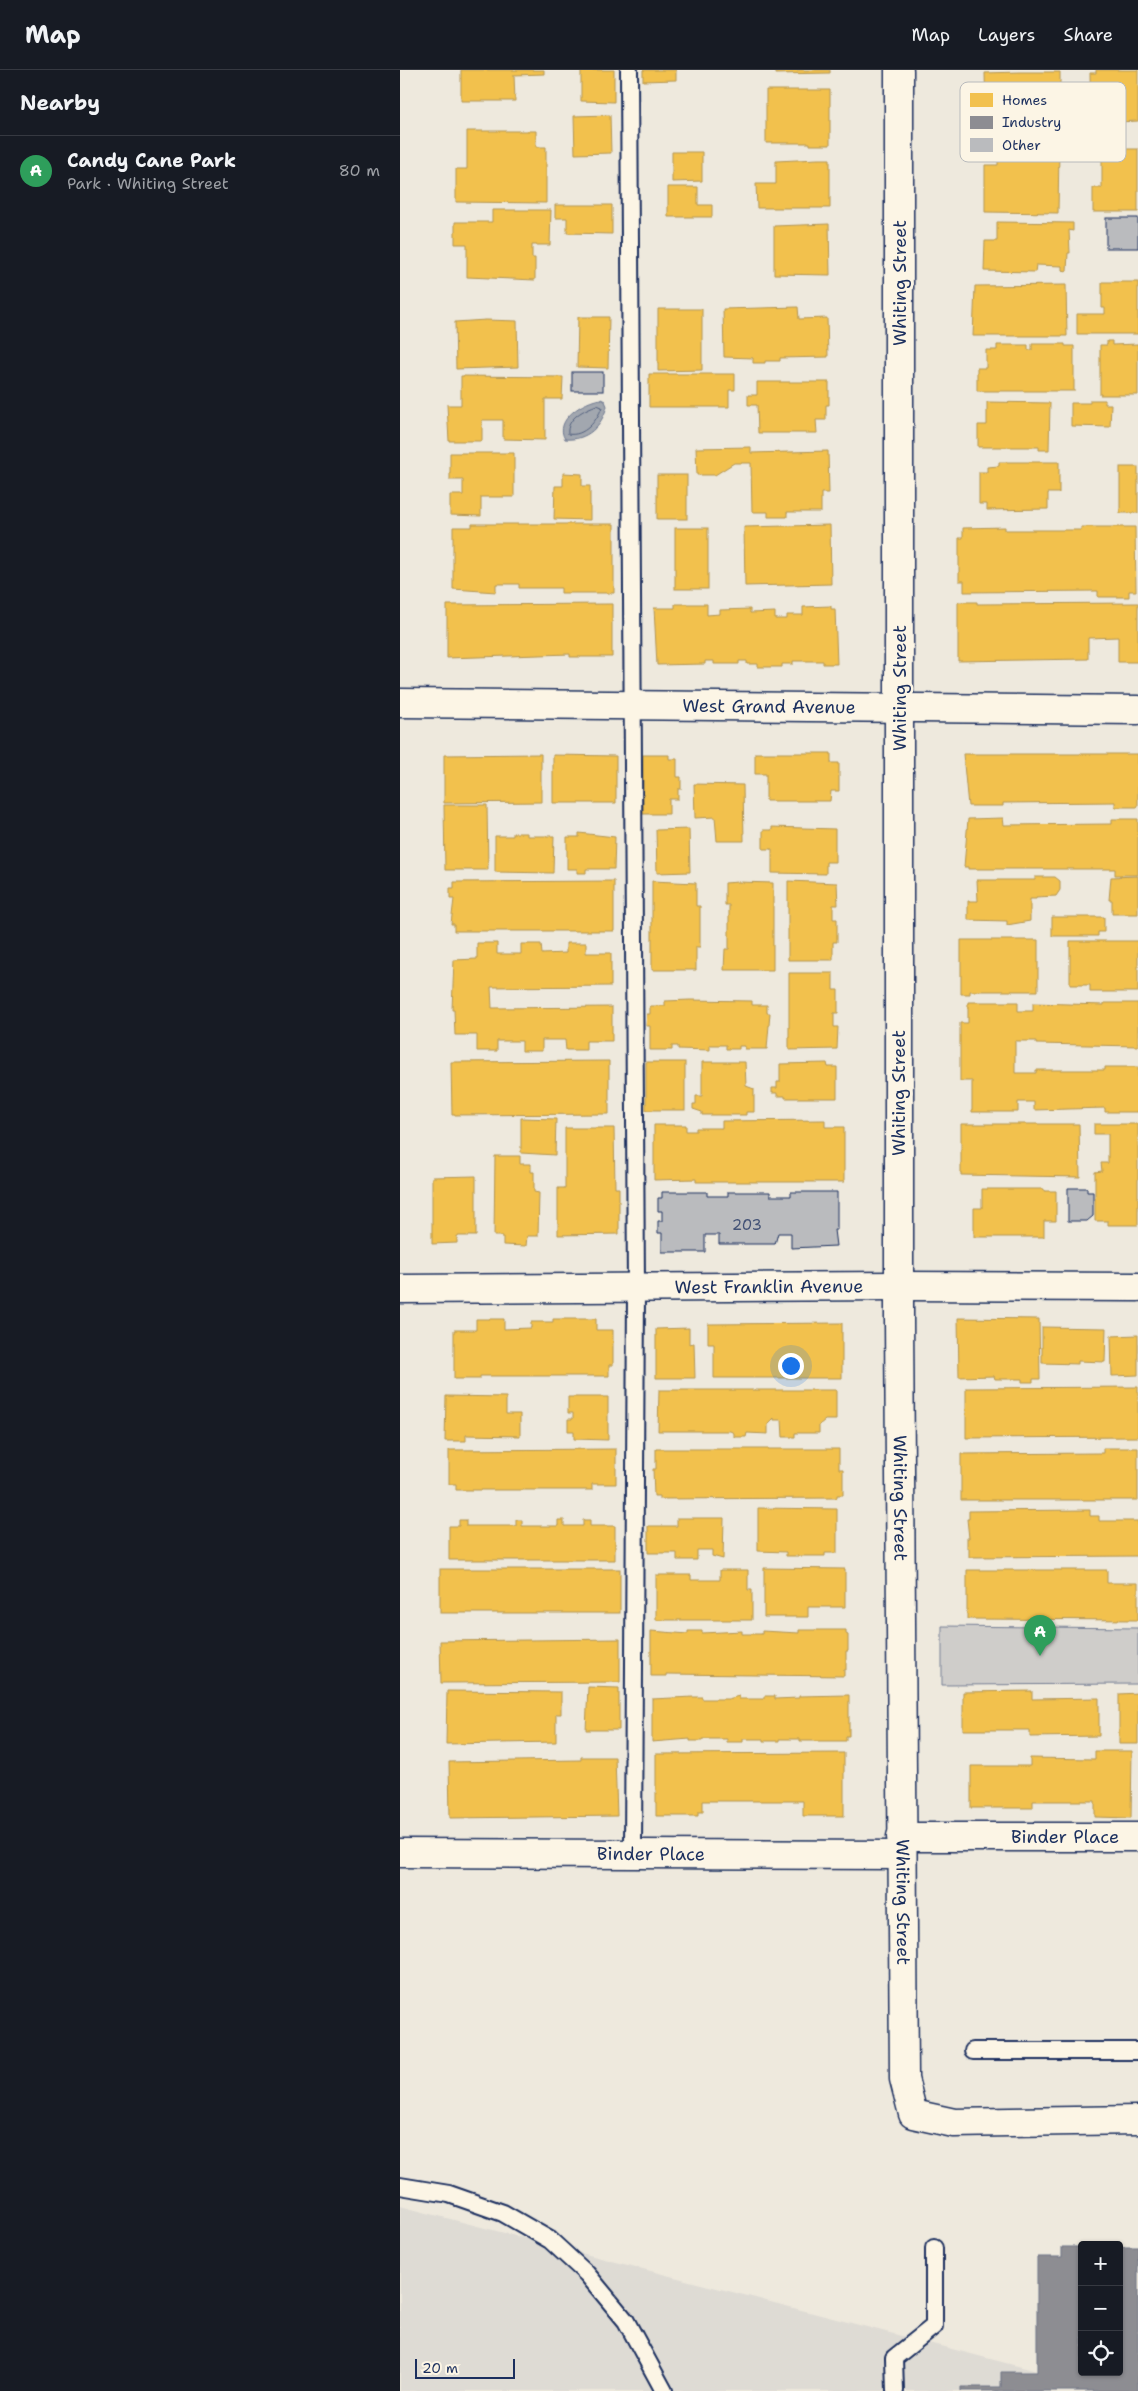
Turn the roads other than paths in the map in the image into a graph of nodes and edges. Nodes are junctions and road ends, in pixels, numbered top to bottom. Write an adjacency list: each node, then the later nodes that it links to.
1 (629, 70): 4 (lane)
2 (899, 70): 5 (street, Whiting Street)
3 (400, 703): 4 (street, West Grand Avenue)
4 (633, 705): 5 (street, West Grand Avenue); 10 (lane)
5 (900, 708): 6 (street, West Grand Avenue); 7 (street, Whiting Street)
6 (1138, 710)
7 (899, 1286): 8 (street, West Franklin Avenue); 10 (street, West Franklin Avenue); 12 (street, Whiting Street)
8 (1138, 1287)
9 (400, 1289): 10 (street, West Franklin Avenue)
10 (636, 1289): 14 (lane)
11 (1138, 1837): 12 (street, Binder Place)
12 (902, 1846): 14 (street, Binder Place); 17 (street, Whiting Street)
13 (400, 1852): 14 (street, Binder Place)
14 (633, 1853)
15 (974, 2051): 16 (lane)
16 (1138, 2051)
17 (1138, 2120)
18 (400, 2186): 20 (lane)
19 (934, 2248): 21 (lane)
20 (664, 2391)
21 (894, 2391)

